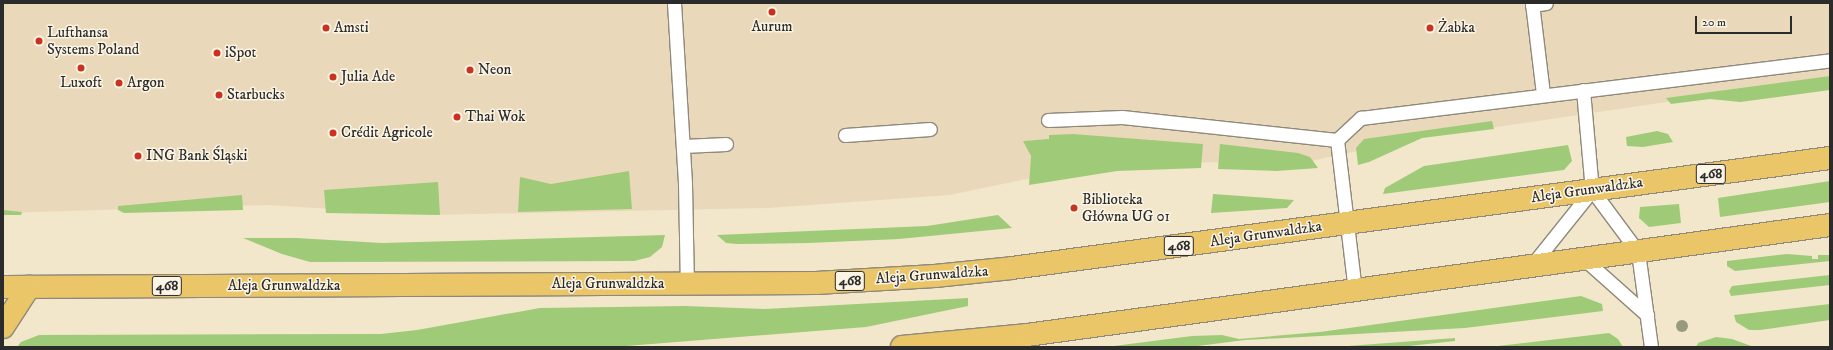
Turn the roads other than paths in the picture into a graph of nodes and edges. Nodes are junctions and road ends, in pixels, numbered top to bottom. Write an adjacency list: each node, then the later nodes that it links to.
1 (674, 3): 12 (lane)
2 (1546, 3): 3 (lane)
3 (1532, 4): 6 (lane)
4 (1830, 60): 5 (lane)
5 (1583, 90): 6 (lane); 14 (lane)
6 (1543, 94): 10 (lane)
7 (1048, 120): 10 (lane)
8 (930, 129): 9 (lane)
9 (845, 135)
10 (1337, 140): 15 (lane)
11 (726, 144): 12 (lane)
12 (683, 146): 20 (lane)
13 (1830, 158): 14 (main road, Aleja Grunwaldzka / 468)
14 (1592, 190): 15 (main road, Aleja Grunwaldzka / 468); 17 (lane); 19 (lane)
15 (1346, 223): 20 (main road, Aleja Grunwaldzka / 468); 23 (lane)
16 (1830, 225): 17 (main road)
17 (1638, 252): 18 (main road); 24 (lane)
18 (1583, 258): 19 (main road); 24 (lane)
19 (1532, 265): 23 (main road)
20 (687, 284): 22 (main road, Aleja Grunwaldzka / 468)
21 (3, 287): 22 (main road, Aleja Grunwaldzka / 468)
22 (29, 287): 25 (main road)
23 (1355, 290): 26 (main road)
24 (1647, 315): 27 (lane)
25 (3, 327)
26 (902, 347)
27 (1651, 347)

